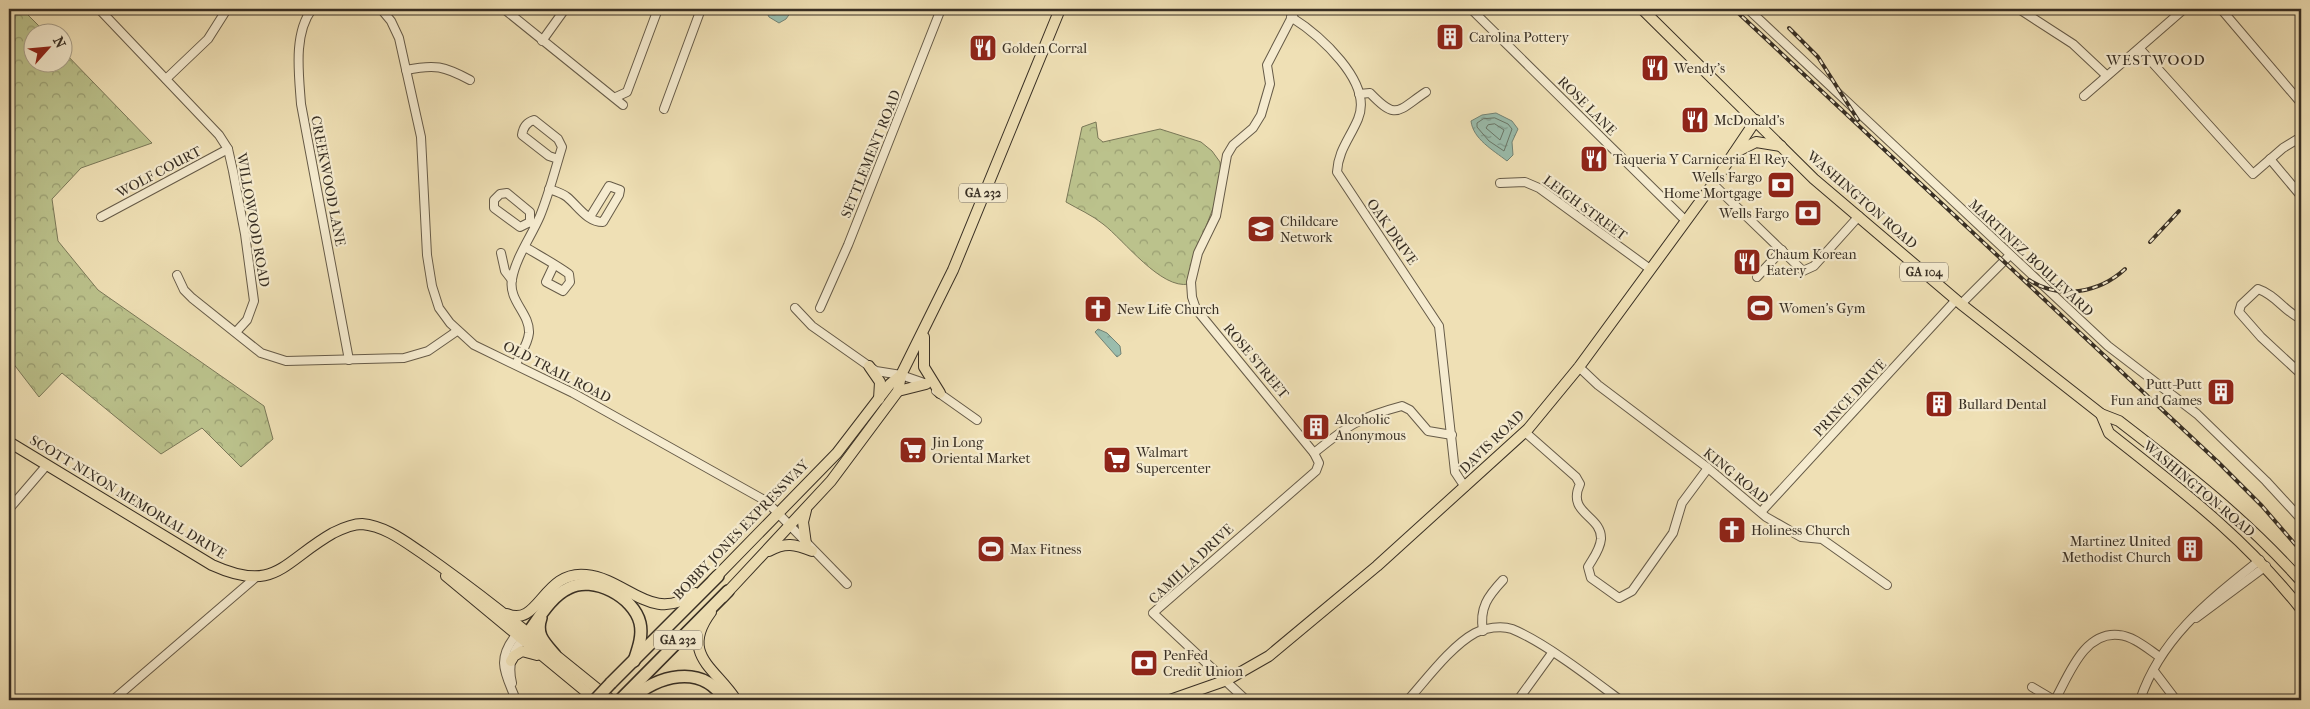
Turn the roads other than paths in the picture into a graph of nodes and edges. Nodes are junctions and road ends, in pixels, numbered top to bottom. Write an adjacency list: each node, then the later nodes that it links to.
1 (99, 9): 23 (street, WILLOWOOD ROAD)
2 (227, 9): 23 (street)
3 (312, 9): 64 (street, CREEKWOOD LANE)
4 (381, 9): 21 (street, OLD TRAIL ROAD)
5 (504, 9): 19 (street)
6 (565, 9): 19 (street)
7 (658, 9): 28 (street)
8 (701, 9): 31 (street)
9 (941, 9): 59 (street, SETTLEMENT ROAD)
10 (1060, 9): 62 (main road, BOBBY JONES EXPRESSWAY / GA 232)
11 (1296, 9): 18 (street, ROSE STREET)
12 (1471, 9): 46 (street, ROSE LANE)
13 (1642, 9): 32 (main road, WASHINGTON ROAD / GA 104)
14 (1748, 9): 51 (street, MARTINEZ BOULEVARD)
15 (2019, 9): 22 (street)
16 (2184, 9): 20 (street)
17 (2221, 9): 29 (street)
18 (1291, 16): 26 (street); 79 (street, ROSE STREET)
19 (542, 41): 28 (street)
20 (2140, 49): 22 (street); 38 (street)
21 (406, 70): 24 (street); 61 (street, OLD TRAIL ROAD)
22 (2106, 75): 27 (street)
23 (166, 79): 35 (street, WILLOWOOD ROAD)
24 (470, 80)
25 (1426, 92): 26 (street)
26 (1360, 94): 77 (street, OAK DRIVE)
27 (2084, 96)
28 (616, 97): 30 (street)
29 (2301, 103)
30 (623, 105)
31 (664, 109)
32 (1756, 120): 34 (main road, WASHINGTON ROAD / GA 104); 36 (main road, DAVIS ROAD)
33 (2301, 137): 38 (street)
34 (1781, 146): 36 (main road); 43 (main road, WASHINGTON ROAD / GA 104)
35 (228, 149): 44 (street, WOLF COURT); 63 (street, WILLOWOOD ROAD)
36 (1734, 154): 40 (main road, DAVIS ROAD)
37 (558, 158): 37 (street); 41 (street)
38 (2270, 159): 42 (street)
39 (1500, 183): 53 (street, LEIGH STREET)
40 (1713, 184): 46 (main road, DAVIS ROAD); 49 (street)
41 (549, 189): 45 (street); 47 (street)
42 (2301, 196)
43 (1859, 216): 49 (street); 57 (main road, WASHINGTON ROAD / GA 104)
44 (101, 217)
45 (590, 217): 45 (street)
46 (1686, 221): 53 (main road, DAVIS ROAD)
47 (533, 224): 47 (street); 48 (street)
48 (525, 247): 52 (street); 56 (street)
49 (1782, 250): 55 (street)
50 (501, 253): 56 (street)
51 (2010, 255): 57 (street, PRINCE DRIVE); 87 (street, MARTINEZ BOULEVARD)
52 (554, 264)
53 (1650, 270): 67 (main road, DAVIS ROAD)
54 (177, 275): 63 (street)
55 (1757, 277)
56 (512, 280): 65 (street)
57 (1959, 302): 74 (main road, WASHINGTON ROAD / GA 104); 85 (street, PRINCE DRIVE)
58 (795, 308): 66 (street)
59 (820, 308)
60 (2301, 319): 68 (street)
61 (457, 331): 64 (street); 65 (street, OLD TRAIL ROAD)
62 (925, 331): 69 (main road, BOBBY JONES EXPRESSWAY / GA 232); 72 (main road)
63 (236, 332): 64 (street)
64 (350, 360)
65 (516, 364): 86 (street, OLD TRAIL ROAD)
66 (869, 366): 69 (street); 73 (main road)
67 (1580, 367): 76 (main road, DAVIS ROAD); 81 (street, KING ROAD)
68 (2301, 374)
69 (901, 375): 70 (street); 71 (main road, BOBBY JONES EXPRESSWAY / GA 232); 73 (main road, BOBBY JONES EXPRESSWAY / GA 232)
70 (926, 384): 71 (main road); 72 (street)
71 (898, 391): 84 (main road, BOBBY JONES EXPRESSWAY / GA 232)
72 (940, 393): 75 (street)
73 (878, 400): 86 (main road, BOBBY JONES EXPRESSWAY / GA 232)
74 (2101, 414): 92 (main road, WASHINGTON ROAD / GA 104); 93 (main road, WASHINGTON ROAD / GA 104)
75 (977, 420)
76 (1525, 432): 81 (street); 82 (main road, DAVIS ROAD)
77 (1452, 436): 79 (street); 82 (street, OAK DRIVE)
78 (9, 442): 80 (main road, SCOTT NIXON MEMORIAL DRIVE)
79 (1314, 453): 114 (street, CAMILLA DRIVE)
80 (46, 466): 83 (street); 97 (main road, SCOTT NIXON MEMORIAL DRIVE)
81 (1708, 468): 85 (street, KING ROAD)
82 (1465, 487): 114 (main road, DAVIS ROAD)
83 (9, 509)
84 (806, 509): 88 (main road, BOBBY JONES EXPRESSWAY / GA 232); 89 (main road)
85 (1761, 512): 101 (street, KING ROAD)
86 (780, 513): 88 (street, OLD TRAIL ROAD); 96 (main road, BOBBY JONES EXPRESSWAY / GA 232)
87 (2301, 520)
88 (790, 525): 89 (street, OLD TRAIL ROAD); 91 (main road, BOBBY JONES EXPRESSWAY / GA 232)
89 (809, 547): 91 (main road); 100 (street, OLD TRAIL ROAD)
90 (422, 553): 97 (main road, SCOTT NIXON MEMORIAL DRIVE); 104 (main road, SCOTT NIXON MEMORIAL DRIVE); 107 (main road, SCOTT NIXON MEMORIAL DRIVE)
91 (760, 557): 102 (main road, BOBBY JONES EXPRESSWAY / GA 232)
92 (2263, 563): 103 (main road, WASHINGTON ROAD / GA 104); 109 (street)
93 (2289, 567): 94 (main road); 99 (main road, WASHINGTON ROAD / GA 104)
94 (2301, 574)
95 (577, 575): 96 (main road); 104 (main road); 107 (main road)
96 (718, 576): 112 (highway, BOBBY JONES EXPRESSWAY / GA 232)
97 (255, 578): 118 (street)
98 (1503, 580): 106 (street)
99 (2301, 581)
100 (846, 584)
101 (1887, 585)
102 (728, 591): 116 (highway, BOBBY JONES EXPRESSWAY / GA 232); 123 (main road)
103 (2300, 600)
104 (504, 613): 107 (main road, SCOTT NIXON MEMORIAL DRIVE)
105 (542, 614): 107 (highway); 110 (highway); 112 (highway)
106 (1482, 631): 108 (street); 126 (street)
107 (522, 634): 110 (main road, SCOTT NIXON MEMORIAL DRIVE); 111 (street); 117 (street)
108 (1552, 653): 127 (street); 128 (street)
109 (2160, 657): 113 (street); 129 (street)
110 (553, 660): 111 (main road); 119 (main road, SCOTT NIXON MEMORIAL DRIVE); 120 (main road, SCOTT NIXON MEMORIAL DRIVE)
111 (511, 661): 117 (street)
112 (634, 661): 119 (highway, BOBBY JONES EXPRESSWAY / GA 232, bridge)
113 (2154, 671): 130 (street); 131 (street)
114 (1227, 680): 124 (main road, DAVIS ROAD); 125 (street)
115 (2032, 687): 129 (street)
116 (631, 695): 121 (highway, BOBBY JONES EXPRESSWAY / GA 232); 122 (highway)
117 (515, 697)
118 (113, 700)
119 (596, 700)
120 (611, 700)
121 (620, 700)
122 (725, 700)
123 (736, 700)
124 (1170, 700)
125 (1246, 700)
126 (1408, 700)
127 (1518, 700)
128 (1620, 700)
129 (2054, 700)
130 (2140, 700)
131 (2176, 700)

